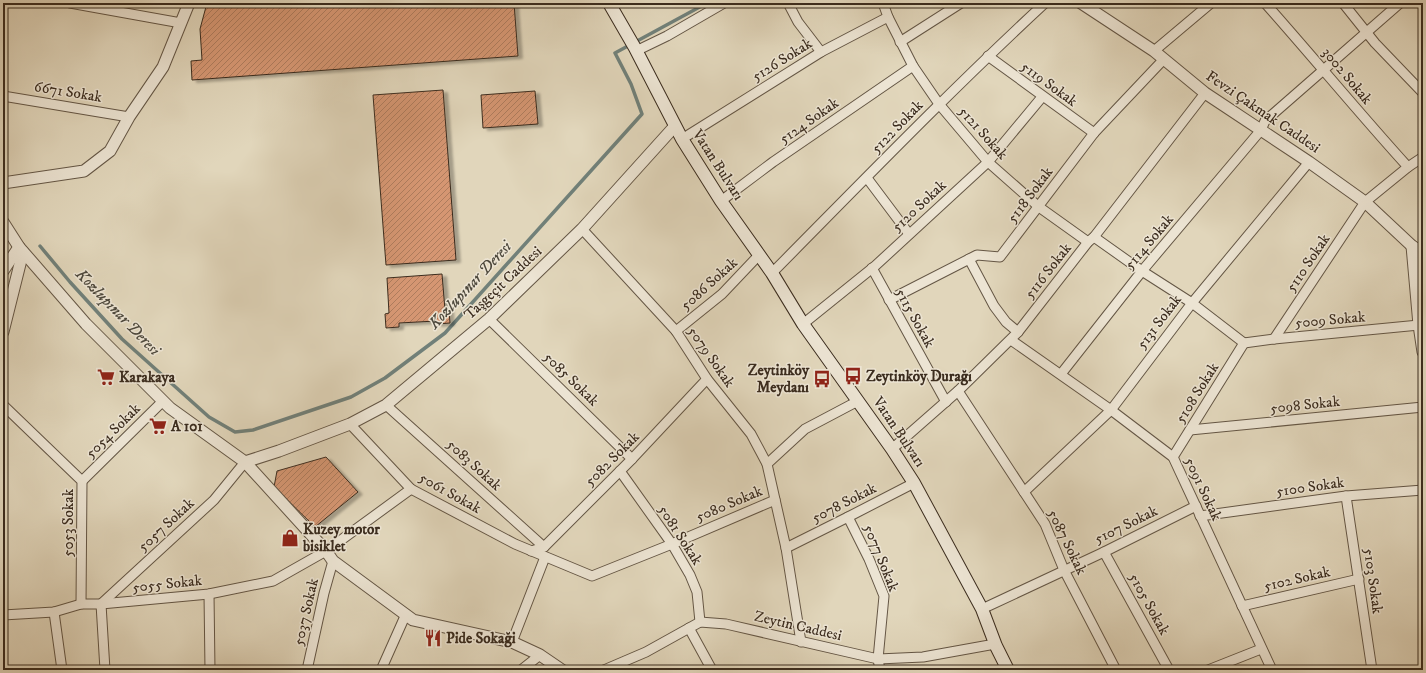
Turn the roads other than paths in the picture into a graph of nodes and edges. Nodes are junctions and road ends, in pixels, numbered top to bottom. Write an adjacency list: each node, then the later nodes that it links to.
1 (70, 3): 15 (street)
2 (189, 3): 15 (street)
3 (609, 3): 18 (main road, Vatan Bulvarı)
4 (724, 3): 18 (street)
5 (788, 3): 20 (street)
6 (883, 3): 14 (street)
7 (961, 3): 17 (street)
8 (1045, 3): 21 (street, 5122 Sokak)
9 (1081, 3): 19 (street, Fevzi Çakmak Caddesi)
10 (1211, 3): 19 (street)
11 (1265, 3): 24 (street, 3002 Sokak)
12 (1343, 3): 16 (street)
13 (1400, 3): 16 (street, 5114 Sokak)
14 (888, 17): 17 (street, 5121 Sokak); 20 (street, 5126 Sokak)
15 (181, 23): 30 (street)
16 (1366, 32): 24 (street, 5114 Sokak); 26 (street)
17 (900, 42): 23 (street, 5121 Sokak)
18 (636, 50): 31 (main road, Vatan Bulvarı)
19 (1154, 51): 22 (street, Fevzi Çakmak Caddesi)
20 (821, 52): 34 (street, 5126 Sokak)
21 (988, 56): 28 (street, 5119 Sokak); 29 (street, 5122 Sokak)
22 (1164, 59): 25 (street, Fevzi Çakmak Caddesi); 33 (street, 5118 Sokak)
23 (913, 66): 29 (street, 5121 Sokak); 41 (street, 5124 Sokak)
24 (1324, 70): 32 (street, 5114 Sokak); 38 (street, 3002 Sokak)
25 (1205, 93): 32 (street, Fevzi Çakmak Caddesi); 47 (street, 5116 Sokak)
26 (1423, 94)
27 (3, 96): 30 (street, 6671 Sokak)
28 (1042, 97): 33 (street, 5119 Sokak); 36 (street, 5120 Sokak)
29 (939, 104): 36 (street, 5121 Sokak); 39 (street, 5122 Sokak)
30 (129, 117): 40 (street)
31 (674, 127): 34 (main road, Vatan Bulvarı); 45 (street, Taşgeçit Caddesi)
32 (1261, 130): 37 (street, Fevzi Çakmak Caddesi); 55 (street, 5114 Sokak)
33 (1094, 133): 43 (street, 5118 Sokak)
34 (682, 139): 41 (main road, Vatan Bulvarı)
35 (1423, 157): 38 (street, 5110 Sokak)
36 (988, 162): 43 (street, 5121 Sokak); 46 (street, 5120 Sokak)
37 (1309, 162): 42 (street, Fevzi Çakmak Caddesi); 58 (street, 5131 Sokak)
38 (1408, 167): 42 (street, 5110 Sokak)
39 (866, 178): 46 (street); 56 (street, 5122 Sokak)
40 (3, 183)
41 (721, 201): 51 (main road, Vatan Bulvarı)
42 (1365, 202): 48 (street, Fevzi Çakmak Caddesi); 65 (street, 5110 Sokak)
43 (1039, 207): 47 (street, 5121 Sokak); 52 (street, 5118 Sokak)
44 (3, 222): 49 (street)
45 (582, 229): 59 (street, Taşgeçit Caddesi); 62 (street, 5079 Sokak)
46 (909, 234): 53 (street, 5120 Sokak)
47 (1091, 240): 55 (street, 5121 Sokak); 64 (street, 5116 Sokak)
48 (1412, 246): 50 (street, Fevzi Çakmak Caddesi); 60 (street)
49 (21, 250): 54 (street); 63 (street); 72 (street)
50 (1423, 253)
51 (759, 255): 56 (main road, Vatan Bulvarı); 62 (street, 5086 Sokak)
52 (969, 259): 57 (street, 5118 Sokak); 64 (street)
53 (872, 268): 57 (street, 5115 Sokak); 61 (street, 5120 Sokak)
54 (3, 271)
55 (1142, 271): 58 (street, 5121 Sokak); 69 (street, 5114 Sokak)
56 (772, 273): 61 (main road, Vatan Bulvarı)
57 (889, 300): 74 (street, 5115 Sokak)
58 (1192, 303): 67 (street, 5121 Sokak); 78 (street, 5131 Sokak)
59 (490, 319): 76 (street, Taşgeçit Caddesi); 83 (street, 5085 Sokak)
60 (1421, 323): 65 (street, 5009 Sokak); 68 (street)
61 (803, 324): 73 (main road, Vatan Bulvarı)
62 (676, 331): 70 (street, 5079 Sokak)
63 (3, 332)
64 (1018, 332): 66 (street, 5116 Sokak)
65 (1274, 339): 67 (street, 5009 Sokak)
66 (1011, 340): 69 (street, 5091 Sokak); 71 (street, 5116 Sokak)
67 (1244, 343): 80 (street, 5108 Sokak)
68 (1423, 352)
69 (1061, 374): 78 (street, 5091 Sokak)
70 (707, 379): 83 (street, 5082 Sokak); 85 (street, 5079 Sokak)
71 (958, 391): 74 (street, 5116 Sokak); 91 (street, 5087 Sokak)
72 (163, 401): 84 (street); 87 (street, 5054 Sokak)
73 (858, 401): 81 (main road, Vatan Bulvarı); 85 (street)
74 (946, 402): 81 (street, 5116 Sokak)
75 (3, 405): 87 (street, 5053 Sokak)
76 (386, 405): 79 (street, Taşgeçit Caddesi); 98 (street, 5083 Sokak)
77 (1423, 407): 80 (street, 5098 Sokak)
78 (1112, 410): 82 (street, 5091 Sokak); 91 (street, 5131 Sokak)
79 (350, 424): 84 (street, Taşgeçit Caddesi); 89 (street, 5061 Sokak)
80 (1190, 430): 82 (street, 5108 Sokak)
81 (892, 450): 88 (main road, Vatan Bulvarı)
82 (1173, 457): 94 (street, 5091 Sokak)
83 (632, 459): 86 (street, 5082 Sokak)
84 (245, 462): 100 (street); 109 (street, 5057 Sokak)
85 (767, 464): 93 (street, 5079 Sokak)
86 (620, 471): 97 (street, 5081 Sokak); 98 (street, 5082 Sokak)
87 (82, 481): 108 (street, 5053 Sokak)
88 (914, 483): 96 (street, 5078 Sokak); 111 (main road, Vatan Bulvarı)
89 (411, 489): 100 (street, 5055 Sokak); 101 (street, 5061 Sokak)
90 (1423, 490): 92 (street, 5100 Sokak)
91 (1024, 492): 105 (street, 5087 Sokak)
92 (1346, 496): 95 (street, 5100 Sokak); 106 (street, 5103 Sokak)
93 (775, 500): 97 (street, 5080 Sokak); 99 (street, 5079 Sokak)
94 (1196, 506): 95 (street, 5091 Sokak); 102 (street, 5107 Sokak)
95 (1200, 516): 110 (street, 5091 Sokak)
96 (848, 518): 99 (street, 5078 Sokak); 122 (street, 5077 Sokak)
97 (672, 544): 103 (street); 115 (street, 5081 Sokak)
98 (544, 547): 101 (street, 5082 Sokak)
99 (786, 548): 118 (street, 5079 Sokak)
100 (326, 551): 104 (street); 107 (street, 5055 Sokak)
101 (531, 551): 103 (street, 5061 Sokak)
102 (1104, 552): 105 (street, 5107 Sokak); 135 (street, 5105 Sokak)
103 (545, 557): 117 (street)
104 (333, 561): 113 (street); 126 (street, 5037 Sokak)
105 (1064, 570): 111 (street, 5107 Sokak); 134 (street, 5087 Sokak)
106 (1359, 579): 110 (street, 5102 Sokak); 138 (street, 5103 Sokak)
107 (208, 594): 109 (street, 5055 Sokak); 125 (street)
108 (81, 604): 109 (street, 5055 Sokak); 112 (street, 5055 Sokak)
109 (101, 604): 124 (street)
110 (1242, 606): 120 (street, 5091 Sokak)
111 (982, 609): 119 (main road, Vatan Bulvarı)
112 (54, 612): 114 (street, 5055 Sokak); 123 (street)
113 (406, 614): 117 (street); 127 (street)
114 (3, 615)
115 (700, 622): 116 (street); 118 (street, Zeytin Caddesi)
116 (689, 628): 130 (street); 131 (street)
117 (512, 642): 121 (street)
118 (801, 642): 122 (street, Zeytin Caddesi)
119 (995, 644): 122 (street, Zeytin Caddesi); 133 (main road, Vatan Bulvarı)
120 (1261, 648): 136 (street); 137 (street, 5091 Sokak)
121 (540, 655): 128 (street); 129 (street)
122 (878, 658): 132 (street, 5077 Sokak)
123 (62, 670)
124 (105, 670)
125 (210, 670)
126 (307, 670)
127 (381, 670)
128 (521, 670)
129 (562, 670)
130 (604, 670)
131 (712, 670)
132 (880, 670)
133 (1008, 670)
134 (1116, 670)
135 (1169, 670)
136 (1208, 670)
137 (1272, 670)
138 (1372, 670)

